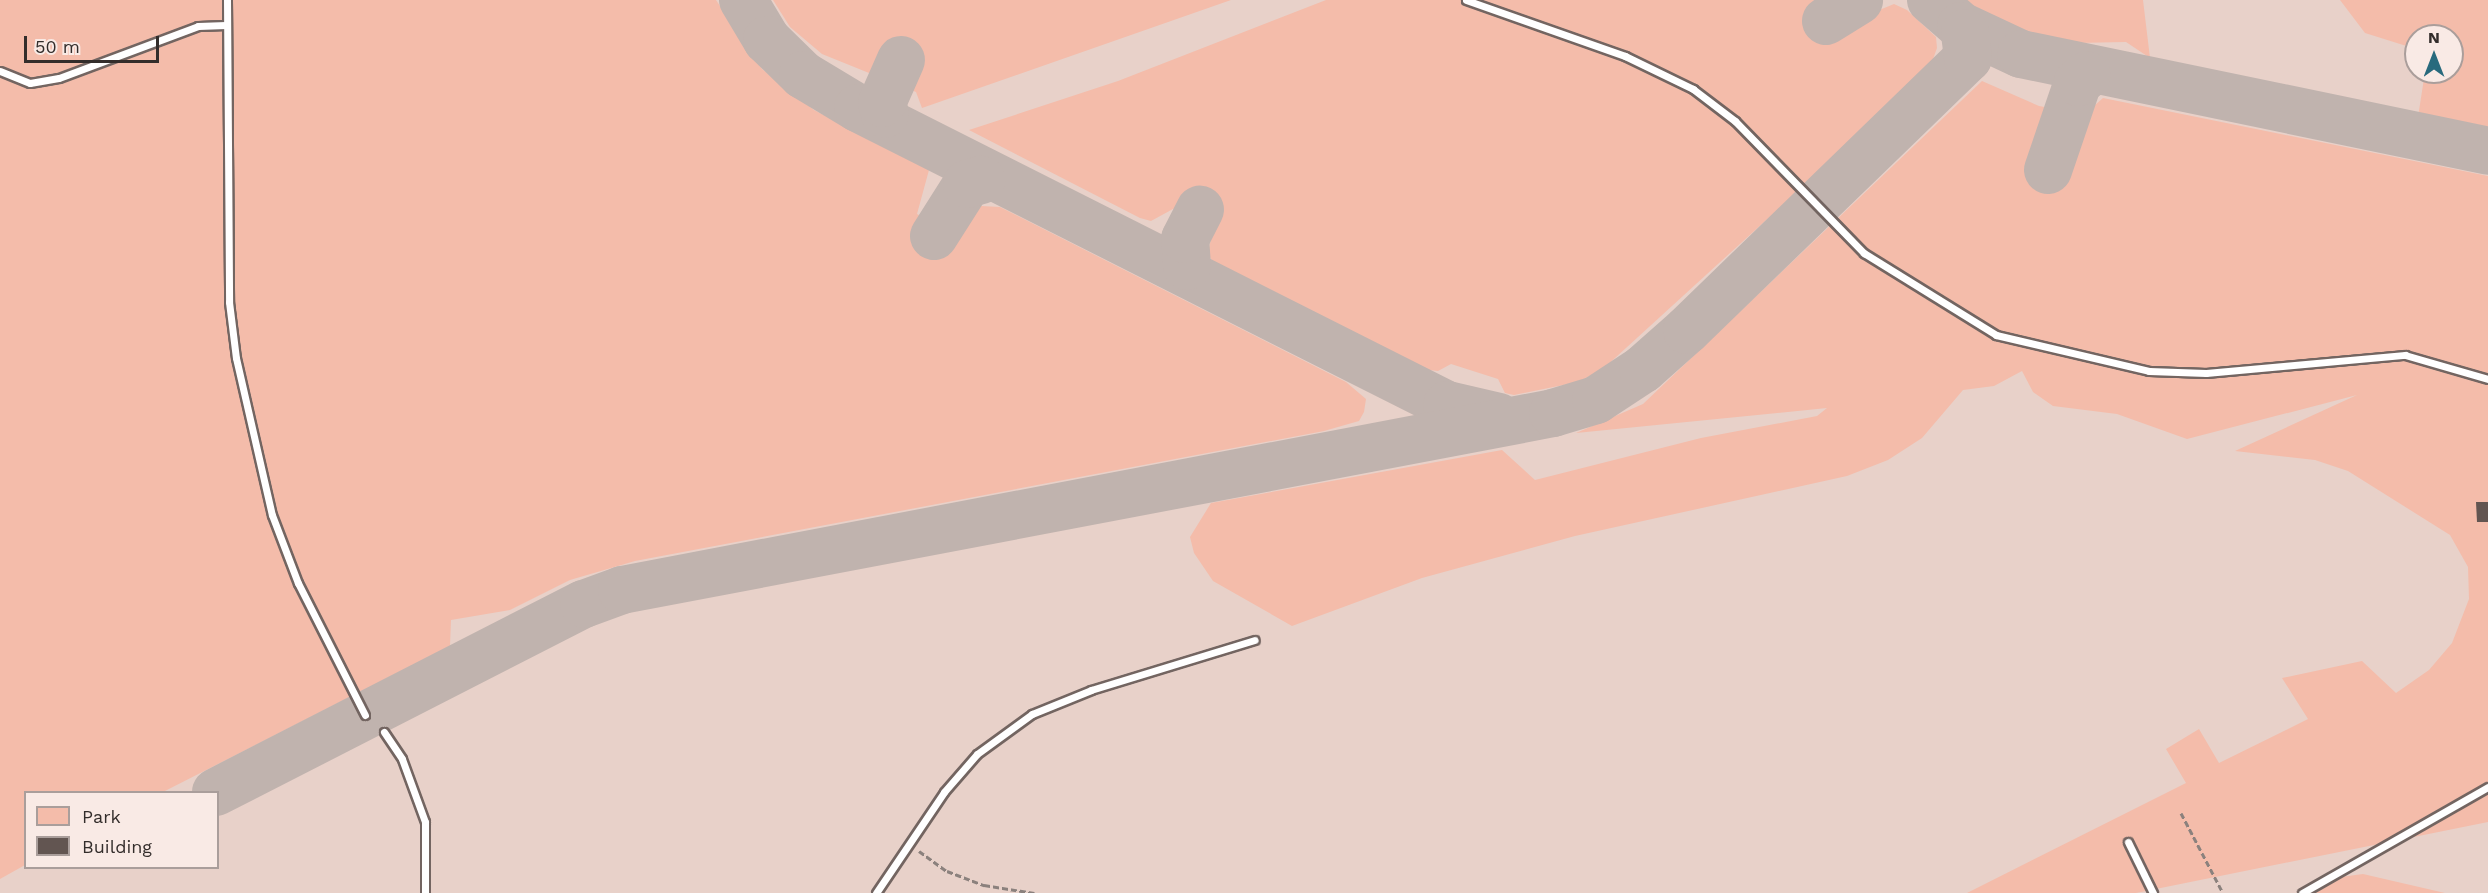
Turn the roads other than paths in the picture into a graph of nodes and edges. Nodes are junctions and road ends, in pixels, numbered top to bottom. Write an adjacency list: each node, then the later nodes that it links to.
1 (227, 0): 3 (lane)
2 (1466, 0): 5 (lane)
3 (226, 25): 4 (lane); 7 (lane)
4 (0, 71)
5 (2488, 379)
6 (1255, 640): 12 (lane)
7 (365, 715)
8 (384, 732): 11 (lane)
9 (2488, 787): 14 (lane)
10 (2128, 842): 13 (lane)
11 (425, 893)
12 (876, 893)
13 (2153, 893)
14 (2302, 893)

